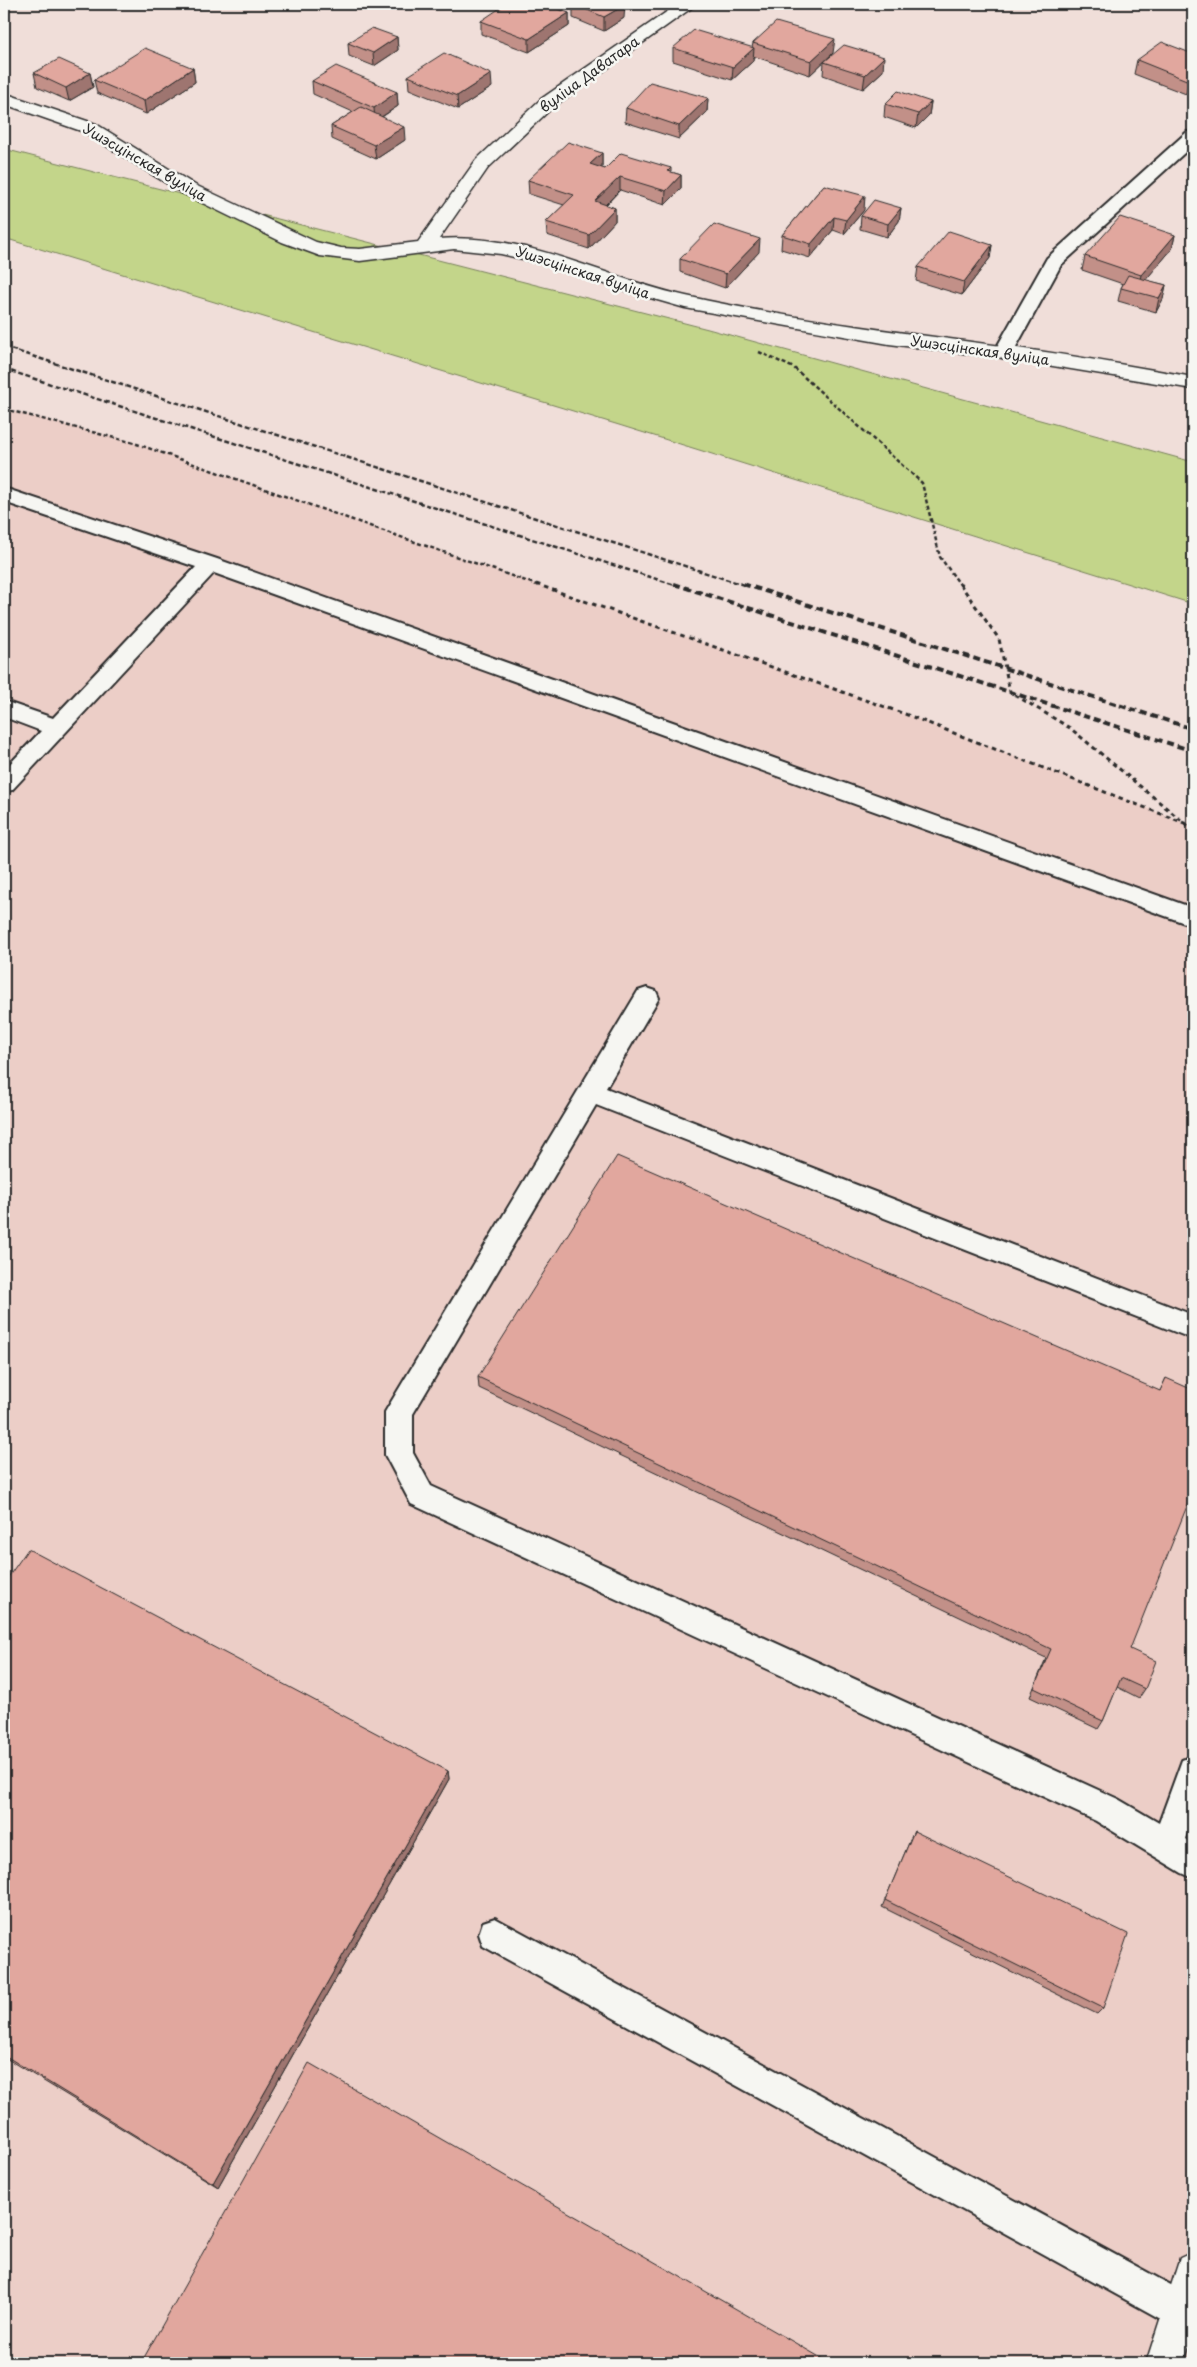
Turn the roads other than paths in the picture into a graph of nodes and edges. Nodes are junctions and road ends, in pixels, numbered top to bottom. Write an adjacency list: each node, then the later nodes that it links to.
1 (689, 4): 4 (street, вуліца Даватара)
2 (4, 98): 4 (street, Ушэсцінская вуліца)
3 (1193, 136): 5 (lane)
4 (423, 248): 5 (street, Ушэсцінская вуліца)
5 (1004, 352): 6 (street, Ушэсцінская вуліца)
6 (1193, 383)
7 (4, 495): 8 (lane)
8 (210, 564): 10 (lane); 12 (lane)
9 (4, 709): 10 (lane)
10 (57, 728): 11 (lane)
11 (4, 784)
12 (1193, 917)
13 (647, 998): 14 (lane)
14 (592, 1093): 15 (lane); 17 (lane)
15 (1193, 1327)
16 (1193, 1771): 17 (lane)
17 (1167, 1846): 18 (lane)
18 (1193, 1862)
19 (495, 1934): 21 (lane)
20 (1193, 2272): 21 (street)
21 (1181, 2310): 22 (street)
22 (1165, 2363)

